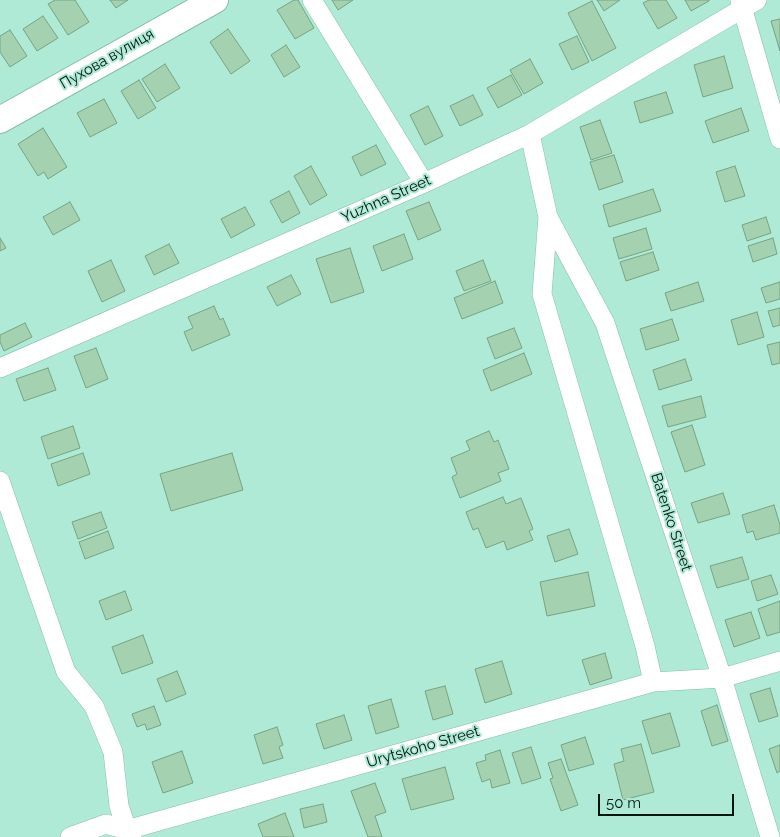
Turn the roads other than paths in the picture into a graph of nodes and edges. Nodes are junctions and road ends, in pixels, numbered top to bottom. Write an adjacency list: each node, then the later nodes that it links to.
1 (214, 0): 4 (main road, Пухова вулиця)
2 (312, 0): 7 (street)
3 (747, 2): 5 (street, Yuzhna Street); 6 (street)
4 (0, 120)
5 (530, 134): 7 (street, Yuzhna Street); 8 (street, Batenko Street)
6 (780, 139)
7 (424, 184): 9 (street, Yuzhna Street)
8 (548, 217): 12 (street, Batenko Street); 13 (street, Batenko Street)
9 (0, 368)
10 (0, 481): 14 (street)
11 (780, 661): 12 (street, Urytskoho Street)
12 (722, 678): 13 (street, Urytskoho Street); 16 (street, Batenko Street)
13 (653, 682): 14 (street, Urytskoho Street)
14 (129, 833): 15 (street, Urytskoho Street)
15 (70, 837)
16 (770, 837)

